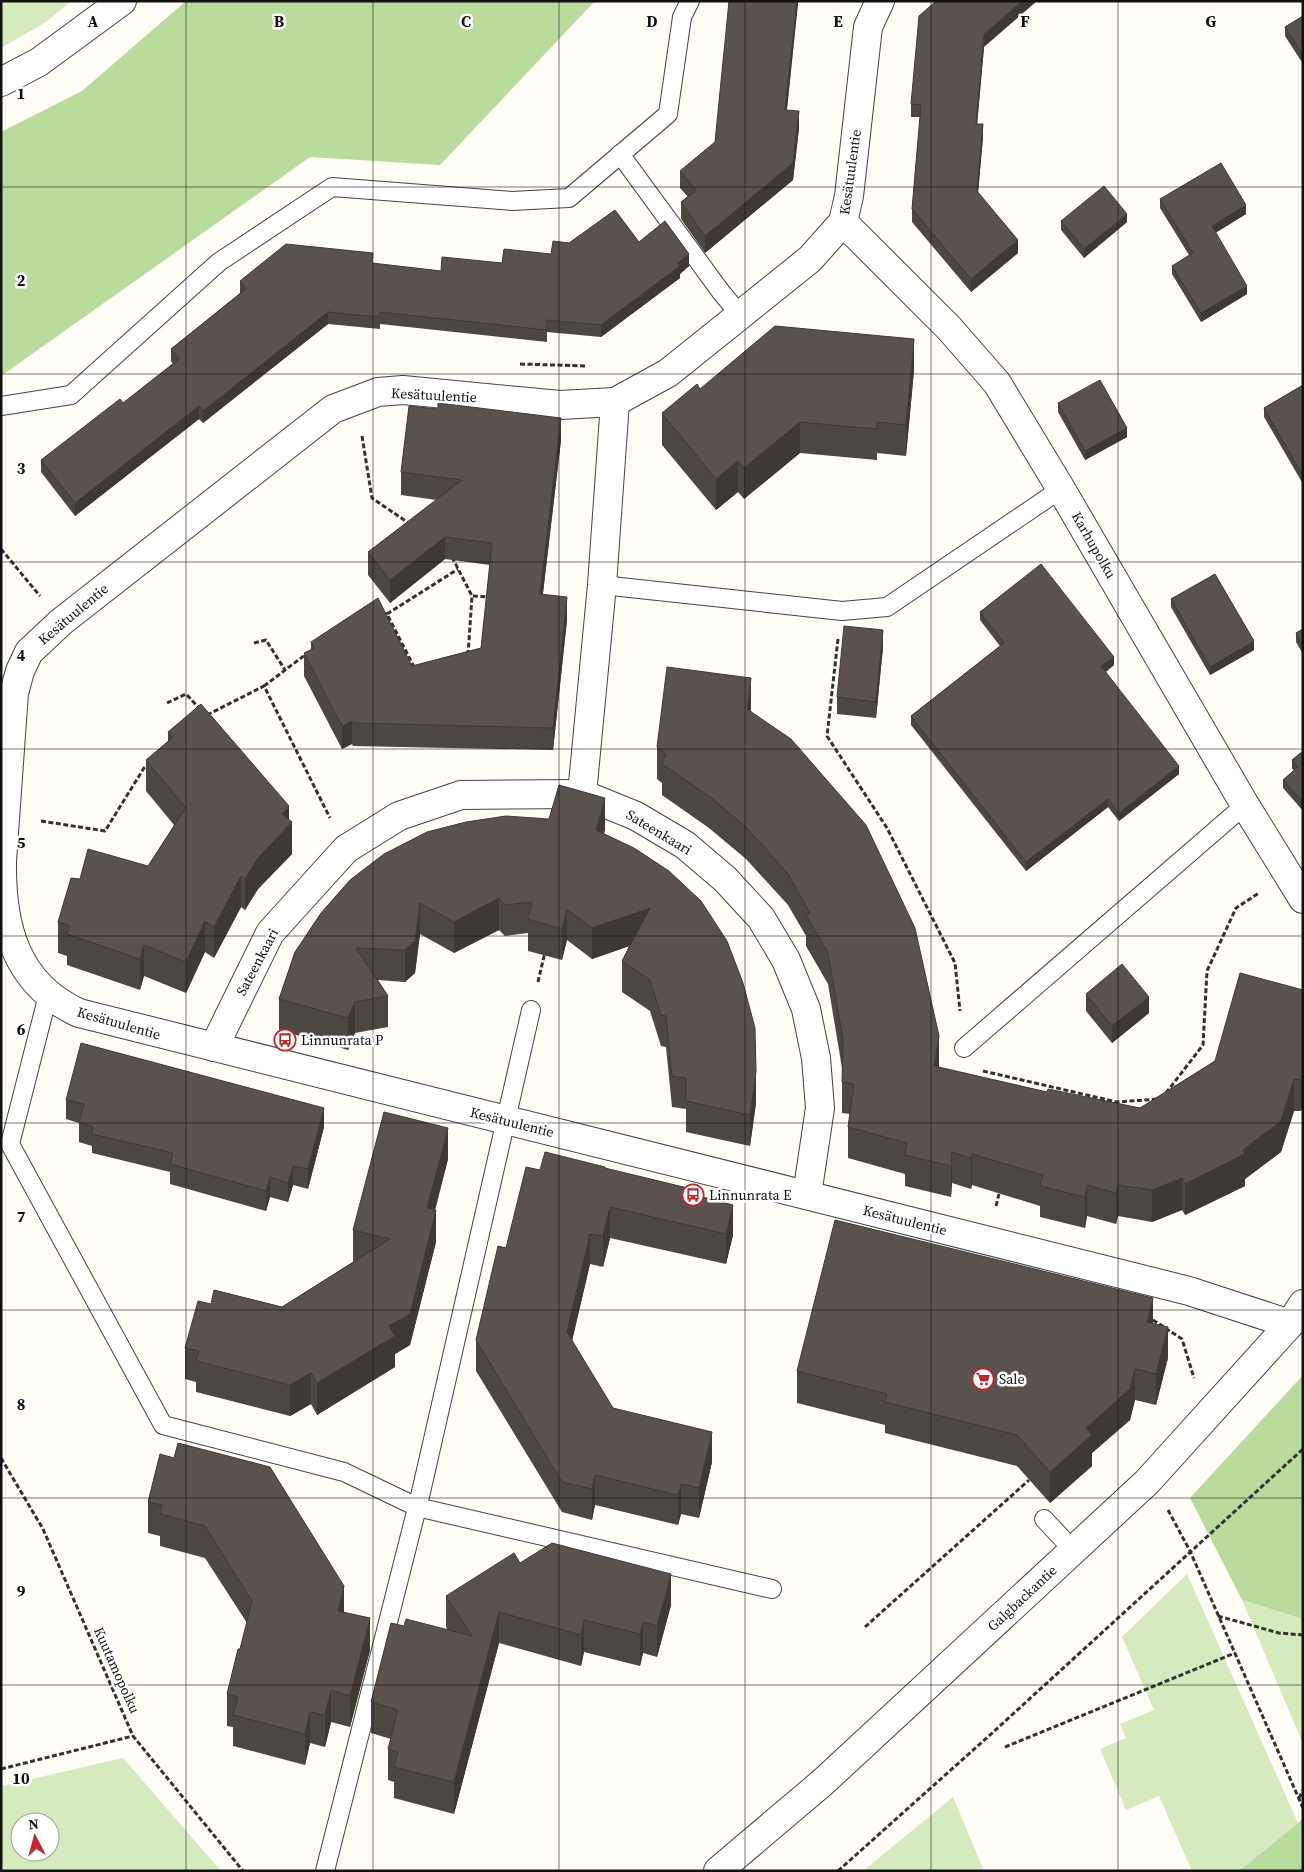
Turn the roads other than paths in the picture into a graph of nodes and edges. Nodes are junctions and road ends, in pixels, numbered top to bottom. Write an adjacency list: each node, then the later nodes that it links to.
1 (122, 1): 4 (street)
2 (690, 1): 5 (lane)
3 (880, 1): 6 (street, Kesätuulentie)
4 (1, 82)
5 (620, 154): 7 (lane); 9 (lane)
6 (843, 222): 7 (street, Kesätuulentie); 10 (street, Karhupolku)
7 (740, 316): 8 (street, Kesätuulentie)
8 (615, 402): 11 (street); 12 (street, Kesätuulentie)
9 (1, 406)
10 (1061, 488): 11 (lane); 14 (street, Karhupolku)
11 (602, 585): 13 (street)
12 (4, 773): 16 (street, Kesätuulentie)
13 (582, 794): 18 (street, Sateenkaari); 21 (street, Sateenkaari)
14 (1245, 806): 15 (street, Karhupolku); 19 (lane)
15 (1303, 900)
16 (48, 995): 18 (street, Kesätuulentie); 23 (lane)
17 (531, 1010): 20 (lane)
18 (214, 1047): 20 (street, Kesätuulentie)
19 (964, 1048)
20 (506, 1121): 21 (street, Kesätuulentie); 23 (lane)
21 (807, 1195): 22 (street, Kesätuulentie)
22 (1296, 1314): 25 (street, Galgbackantie)
23 (417, 1507): 26 (lane); 27 (lane)
24 (1044, 1519): 25 (lane)
25 (1073, 1550): 28 (street, Galgbackantie)
26 (772, 1588)
27 (325, 1871)
28 (718, 1871)

